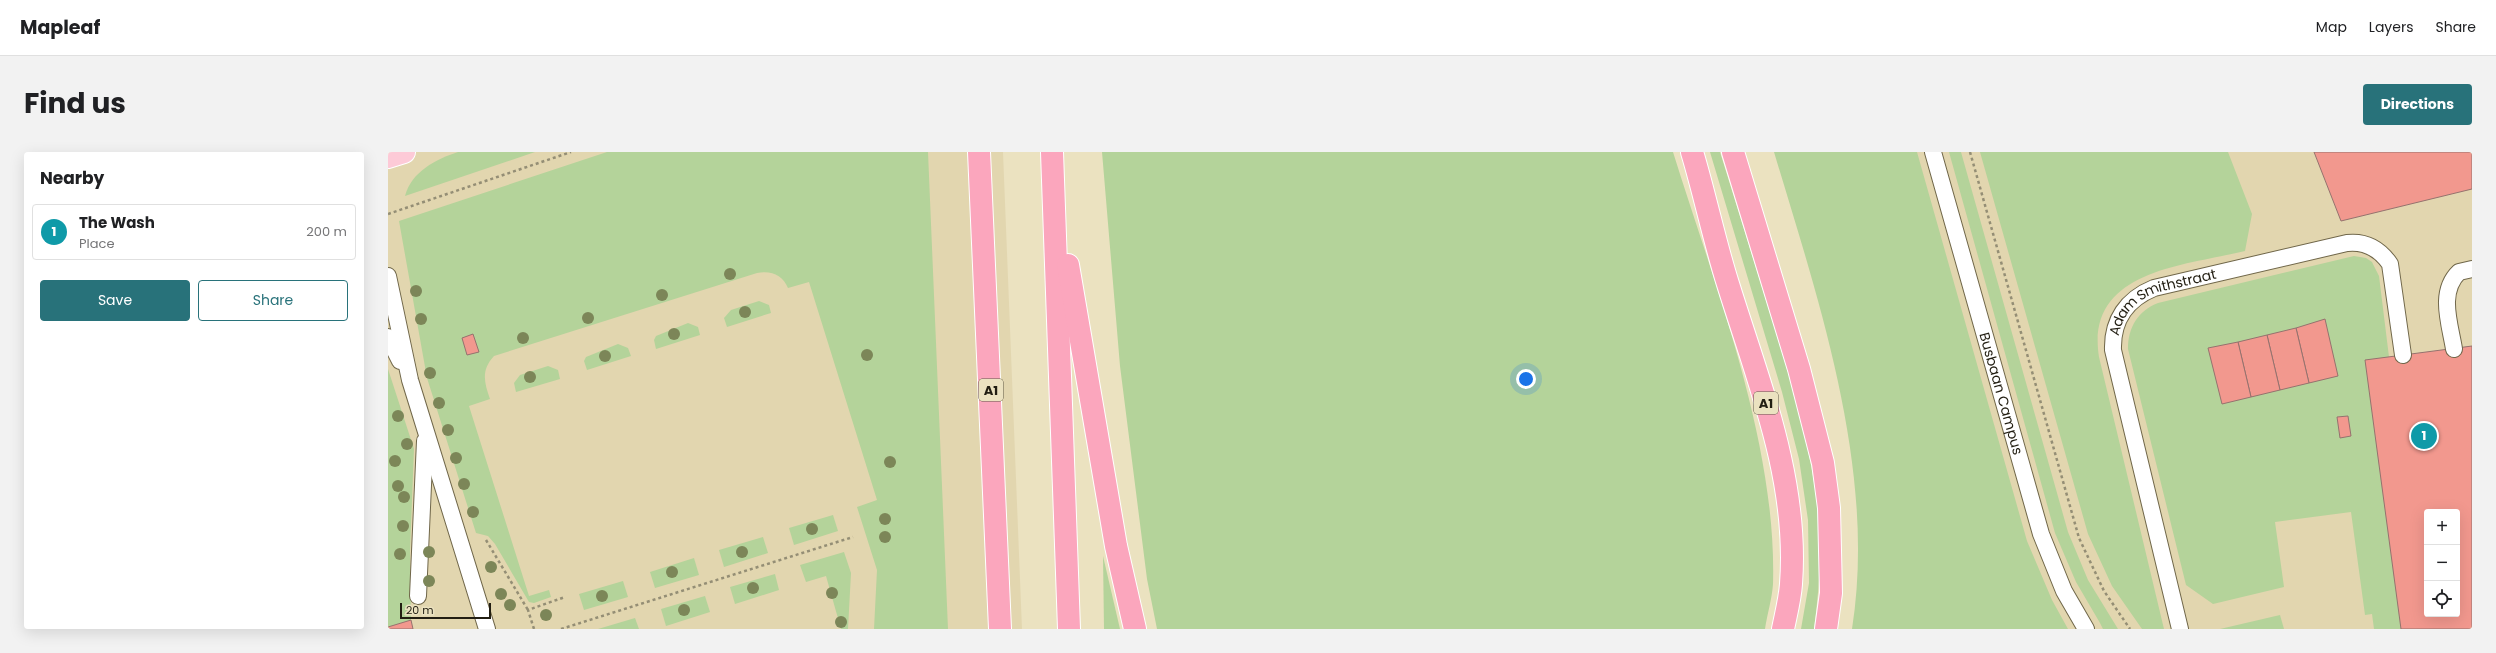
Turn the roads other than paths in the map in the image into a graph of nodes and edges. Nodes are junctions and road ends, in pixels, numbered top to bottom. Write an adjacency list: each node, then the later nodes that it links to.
1 (404, 152): 7 (main road)
2 (979, 152): 18 (highway, A1)
3 (1052, 152): 8 (highway)
4 (1692, 152): 21 (highway, A1)
5 (1733, 152): 22 (highway)
6 (1933, 152): 23 (lane, Busbaan Campus)
7 (388, 157)
8 (1054, 182): 19 (highway); 20 (highway)
9 (2472, 269): 12 (lane)
10 (388, 276): 14 (lane)
11 (388, 337): 14 (lane)
12 (2454, 349)
13 (2403, 355): 24 (lane, Adam Smithstraat)
14 (410, 380): 15 (lane)
15 (426, 431): 16 (lane); 17 (lane)
16 (418, 596)
17 (487, 629)
18 (1000, 629)
19 (1069, 629)
20 (1136, 629)
21 (1783, 629)
22 (1826, 629)
23 (2086, 629)
24 (2180, 629)

